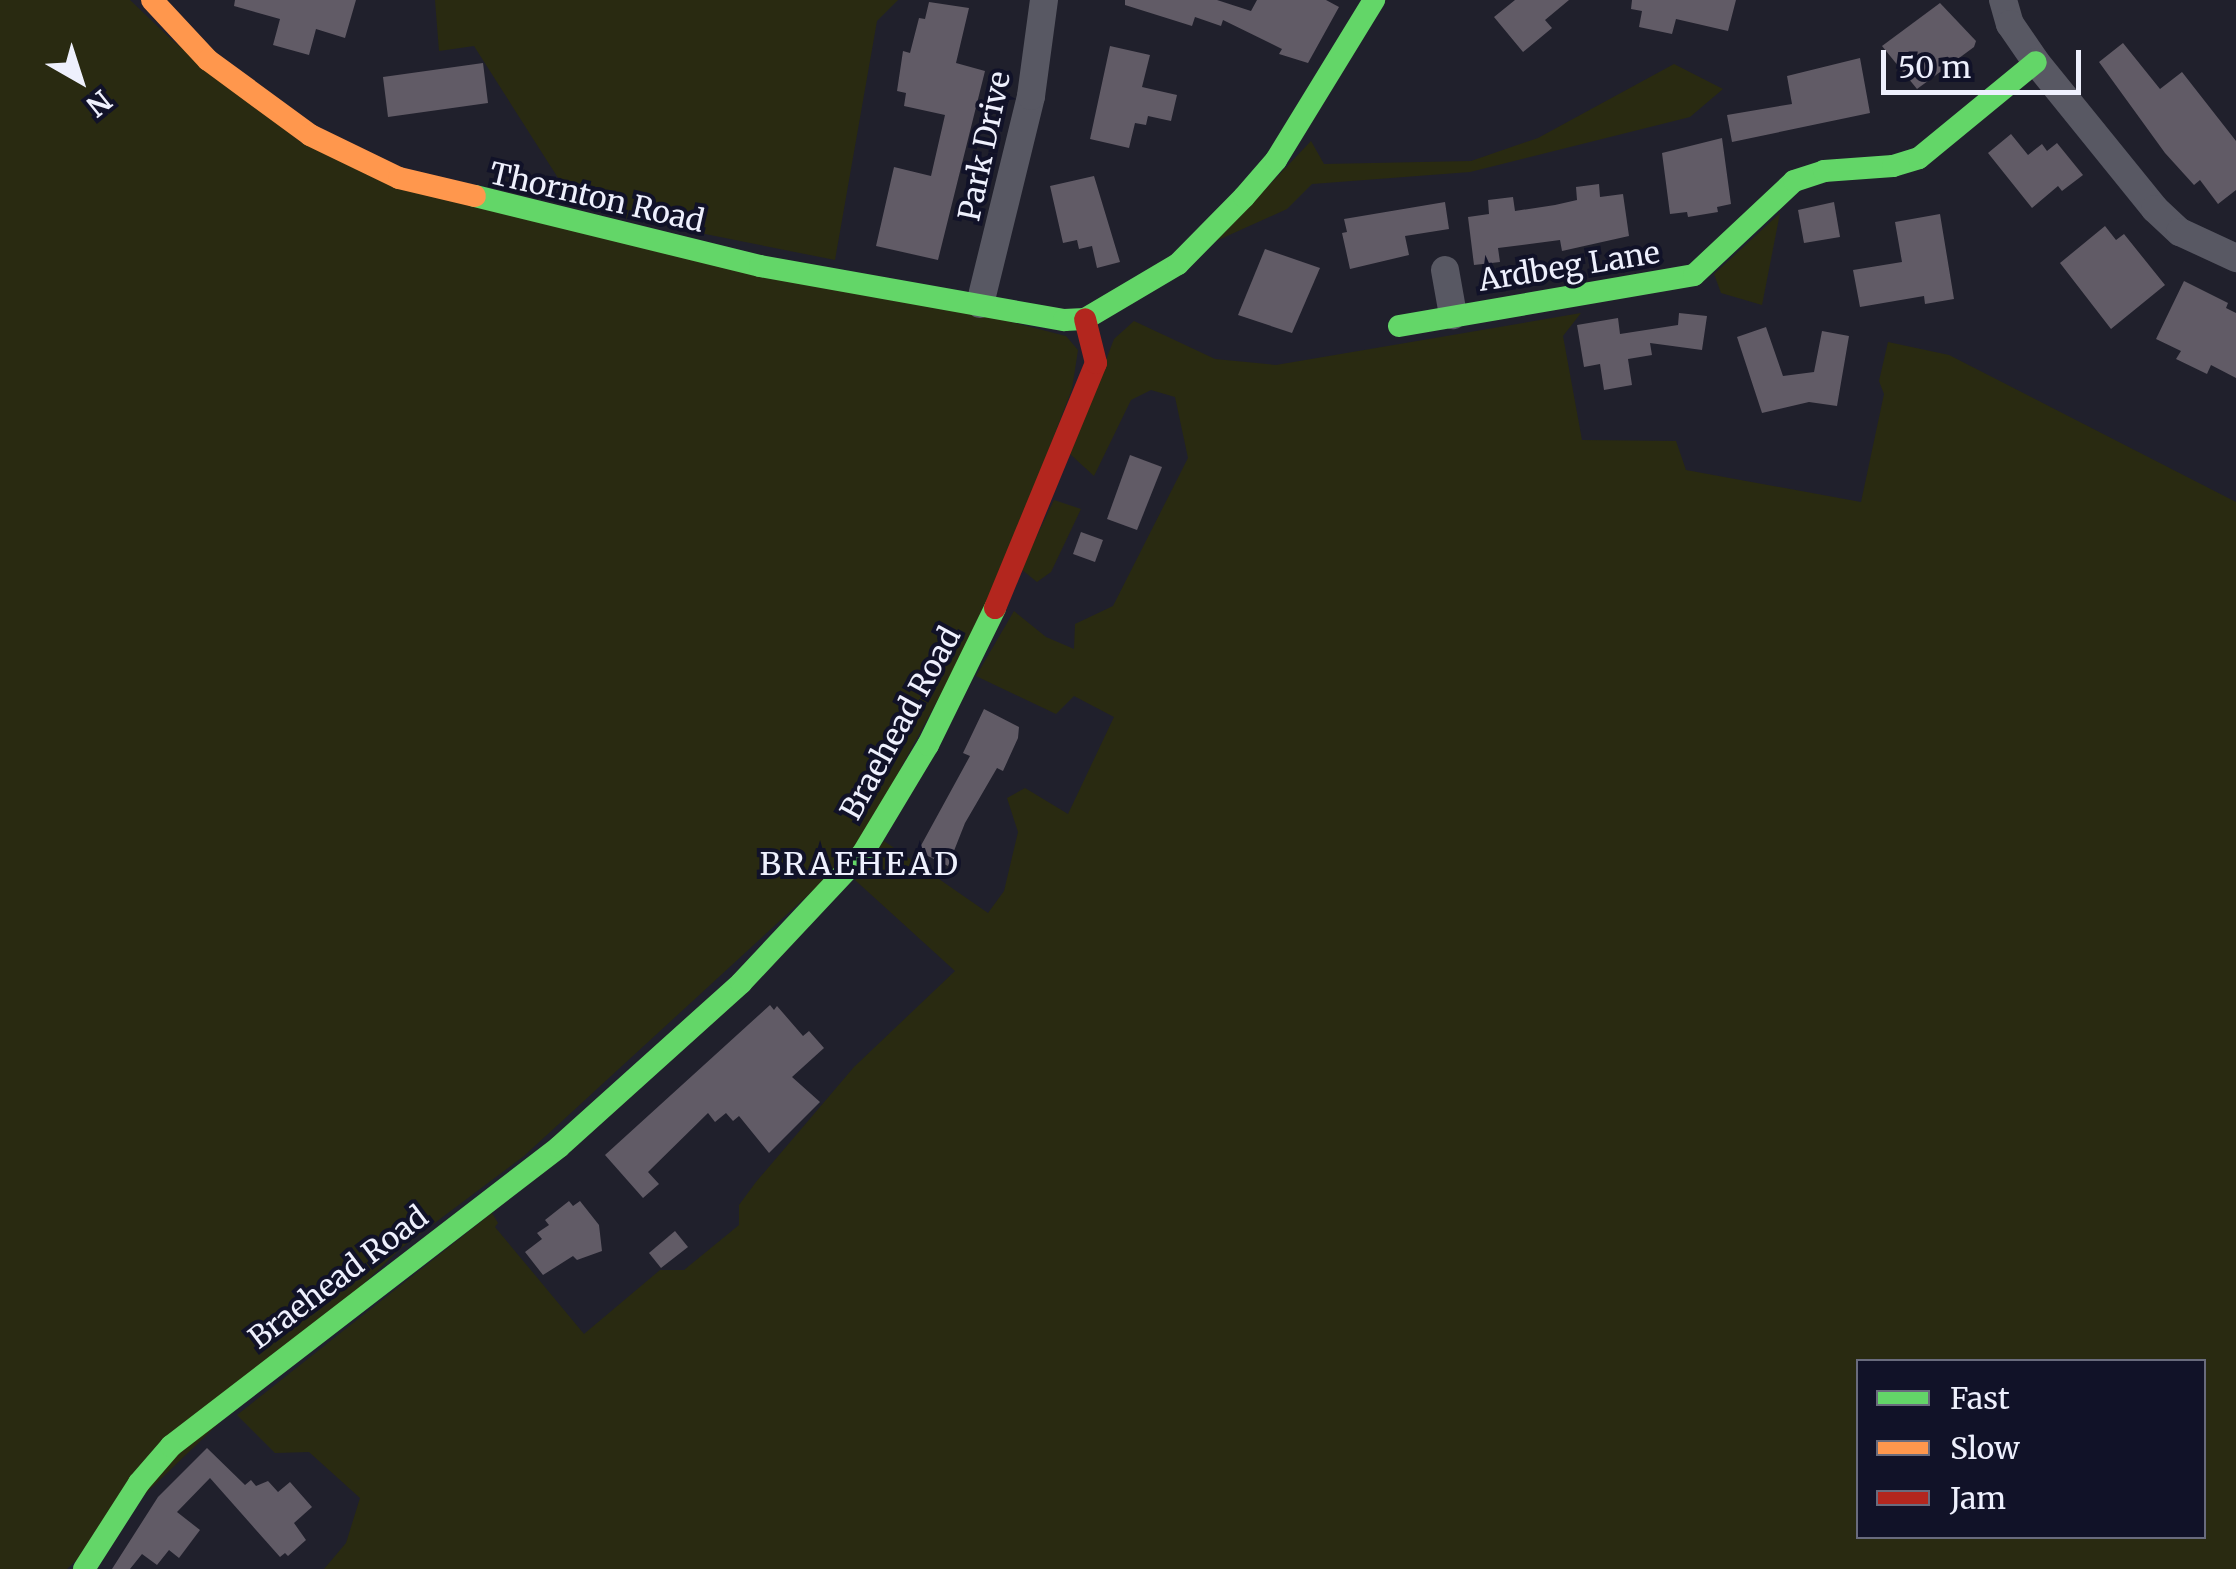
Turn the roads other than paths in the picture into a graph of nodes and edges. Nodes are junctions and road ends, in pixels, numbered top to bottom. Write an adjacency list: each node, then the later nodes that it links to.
1 (152, 0): 8 (street, Thornton Road)
2 (1044, 0): 8 (street, Park Drive)
3 (1374, 0): 10 (street)
4 (2004, 0): 5 (street)
5 (2036, 62): 6 (street); 9 (street, Ardbeg Lane)
6 (2236, 258)
7 (1444, 270): 9 (street)
8 (980, 304): 10 (street, Thornton Road)
9 (1452, 315): 11 (street, Ardbeg Lane)
10 (1085, 319): 12 (street, Braehead Road)
11 (1399, 326)
12 (84, 1569)

